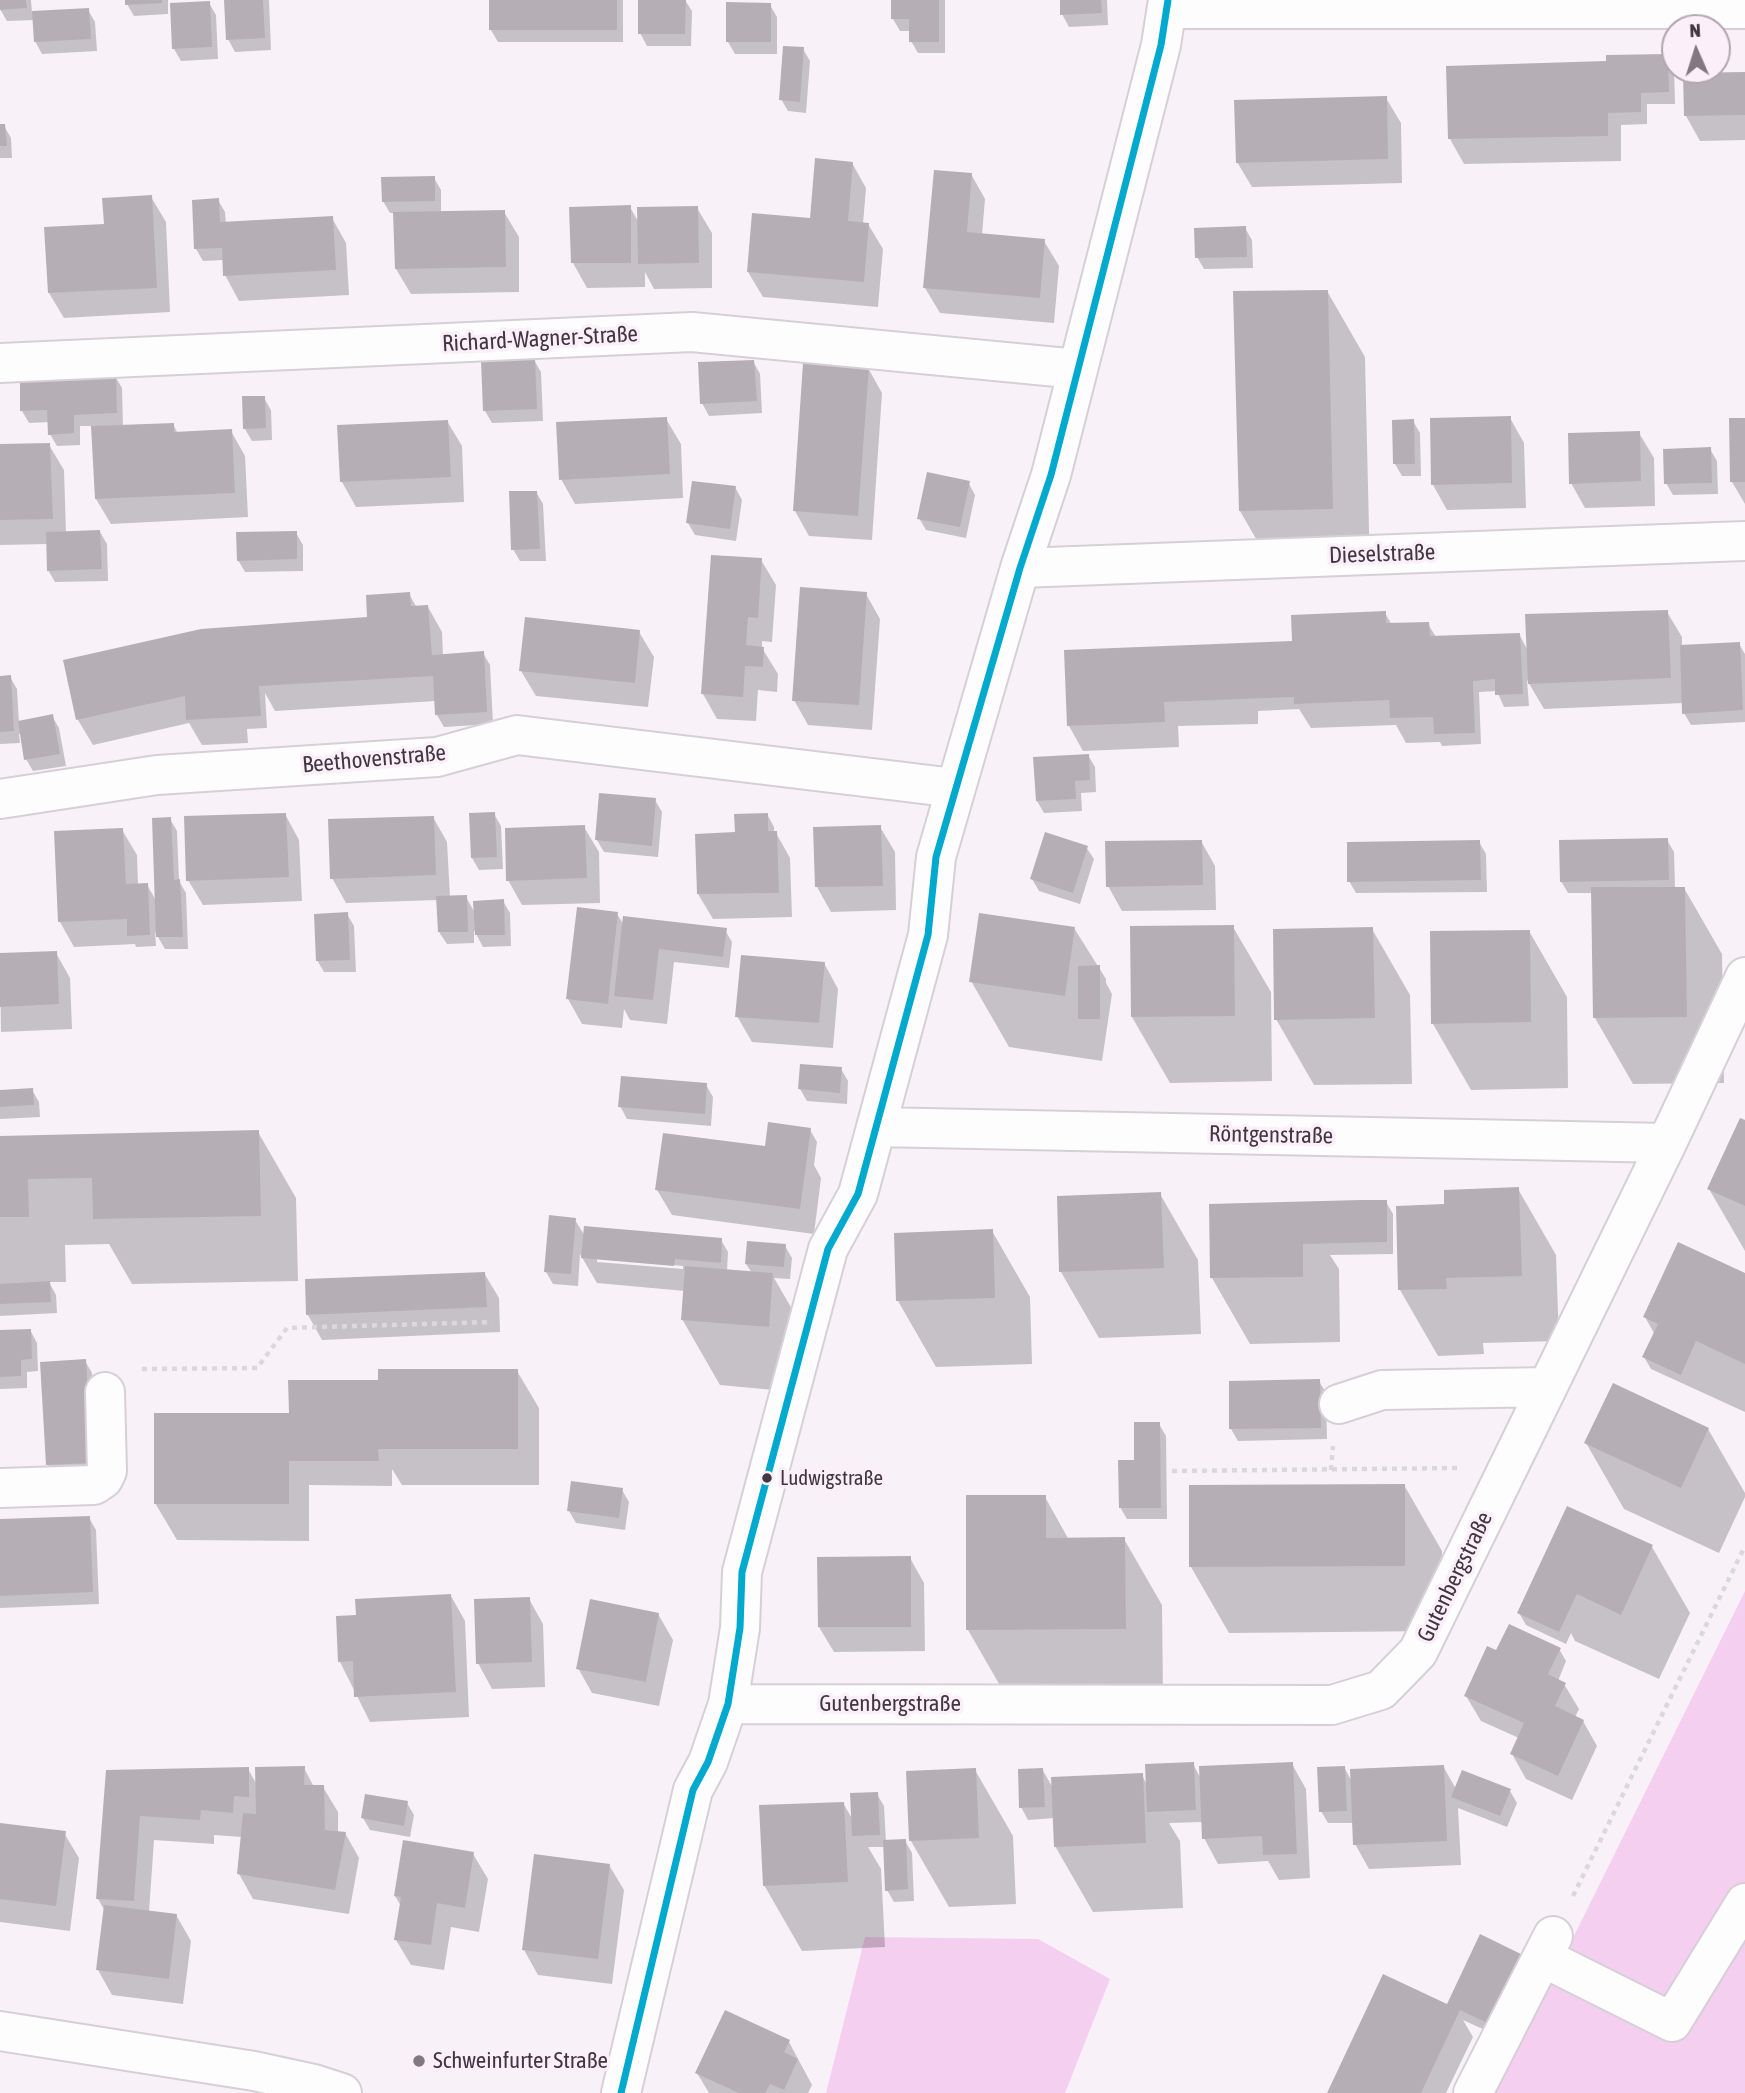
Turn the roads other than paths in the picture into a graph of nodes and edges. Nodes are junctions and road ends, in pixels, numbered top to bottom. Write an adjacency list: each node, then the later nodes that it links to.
1 (1168, 5): 2 (street); 4 (street)
2 (1745, 9)
3 (0, 362): 4 (street, Richard-Wagner-Straße)
4 (1078, 369): 6 (street)
5 (1745, 541): 6 (street, Dieselstraße)
6 (1020, 568): 7 (street)
7 (955, 788): 8 (street, Beethovenstraße); 10 (street)
8 (0, 799)
9 (1745, 978): 11 (street, Gutenbergstraße)
10 (876, 1127): 11 (street, Röntgenstraße); 16 (street)
11 (1667, 1143): 12 (street, Gutenbergstraße)
12 (1547, 1387): 14 (street); 16 (street, Gutenbergstraße)
13 (105, 1392): 15 (street)
14 (1339, 1404)
15 (0, 1488)
16 (728, 1704): 20 (street)
17 (1745, 1903): 21 (street)
18 (0, 2031): 19 (street)
19 (322, 2090)
20 (621, 2093)
21 (1473, 2093)

